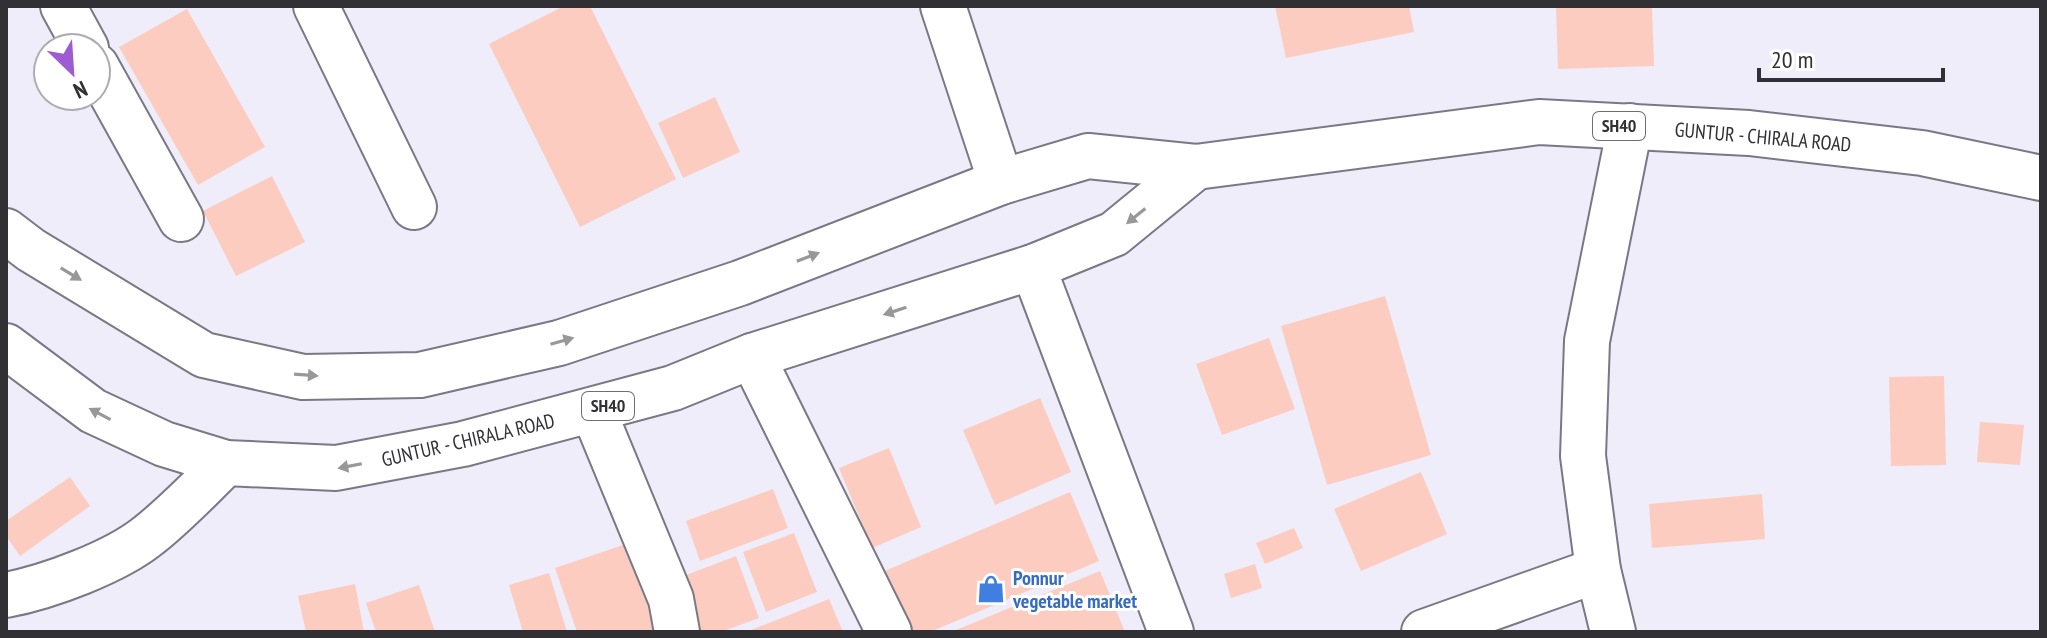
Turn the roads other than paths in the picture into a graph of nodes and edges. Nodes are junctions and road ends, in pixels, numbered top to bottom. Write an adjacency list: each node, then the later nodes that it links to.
1 (63, 6): 4 (main road)
2 (316, 6): 10 (main road)
3 (943, 6): 9 (main road)
4 (77, 32)
5 (112, 95): 11 (main road)
6 (1630, 126): 7 (main road, GUNTUR - CHIRALA ROAD / SH40); 8 (main road, GUNTUR - CHIRALA ROAD / SH40); 18 (main road)
7 (1196, 167): 9 (main road, GUNTUR - CHIRALA ROAD / SH40); 13 (main road, GUNTUR - CHIRALA ROAD / SH40, one-way to 13)
8 (2041, 178)
9 (1001, 182): 12 (main road, GUNTUR - CHIRALA ROAD / SH40, one-way to 9)
10 (414, 207)
11 (181, 219)
12 (6, 231)
13 (1033, 267): 15 (main road, GUNTUR - CHIRALA ROAD / SH40, one-way to 15); 22 (main road)
14 (6, 346): 17 (main road, GUNTUR - CHIRALA ROAD / SH40, one-way to 14)
15 (752, 356): 16 (main road, GUNTUR - CHIRALA ROAD / SH40); 21 (main road)
16 (593, 410): 17 (main road, GUNTUR - CHIRALA ROAD / SH40, one-way to 17); 20 (main road)
17 (226, 463): 19 (main road)
18 (1598, 570): 23 (main road); 24 (main road)
19 (6, 595)
20 (677, 632)
21 (889, 632)
22 (1171, 632)
23 (1424, 632)
24 (1613, 632)

